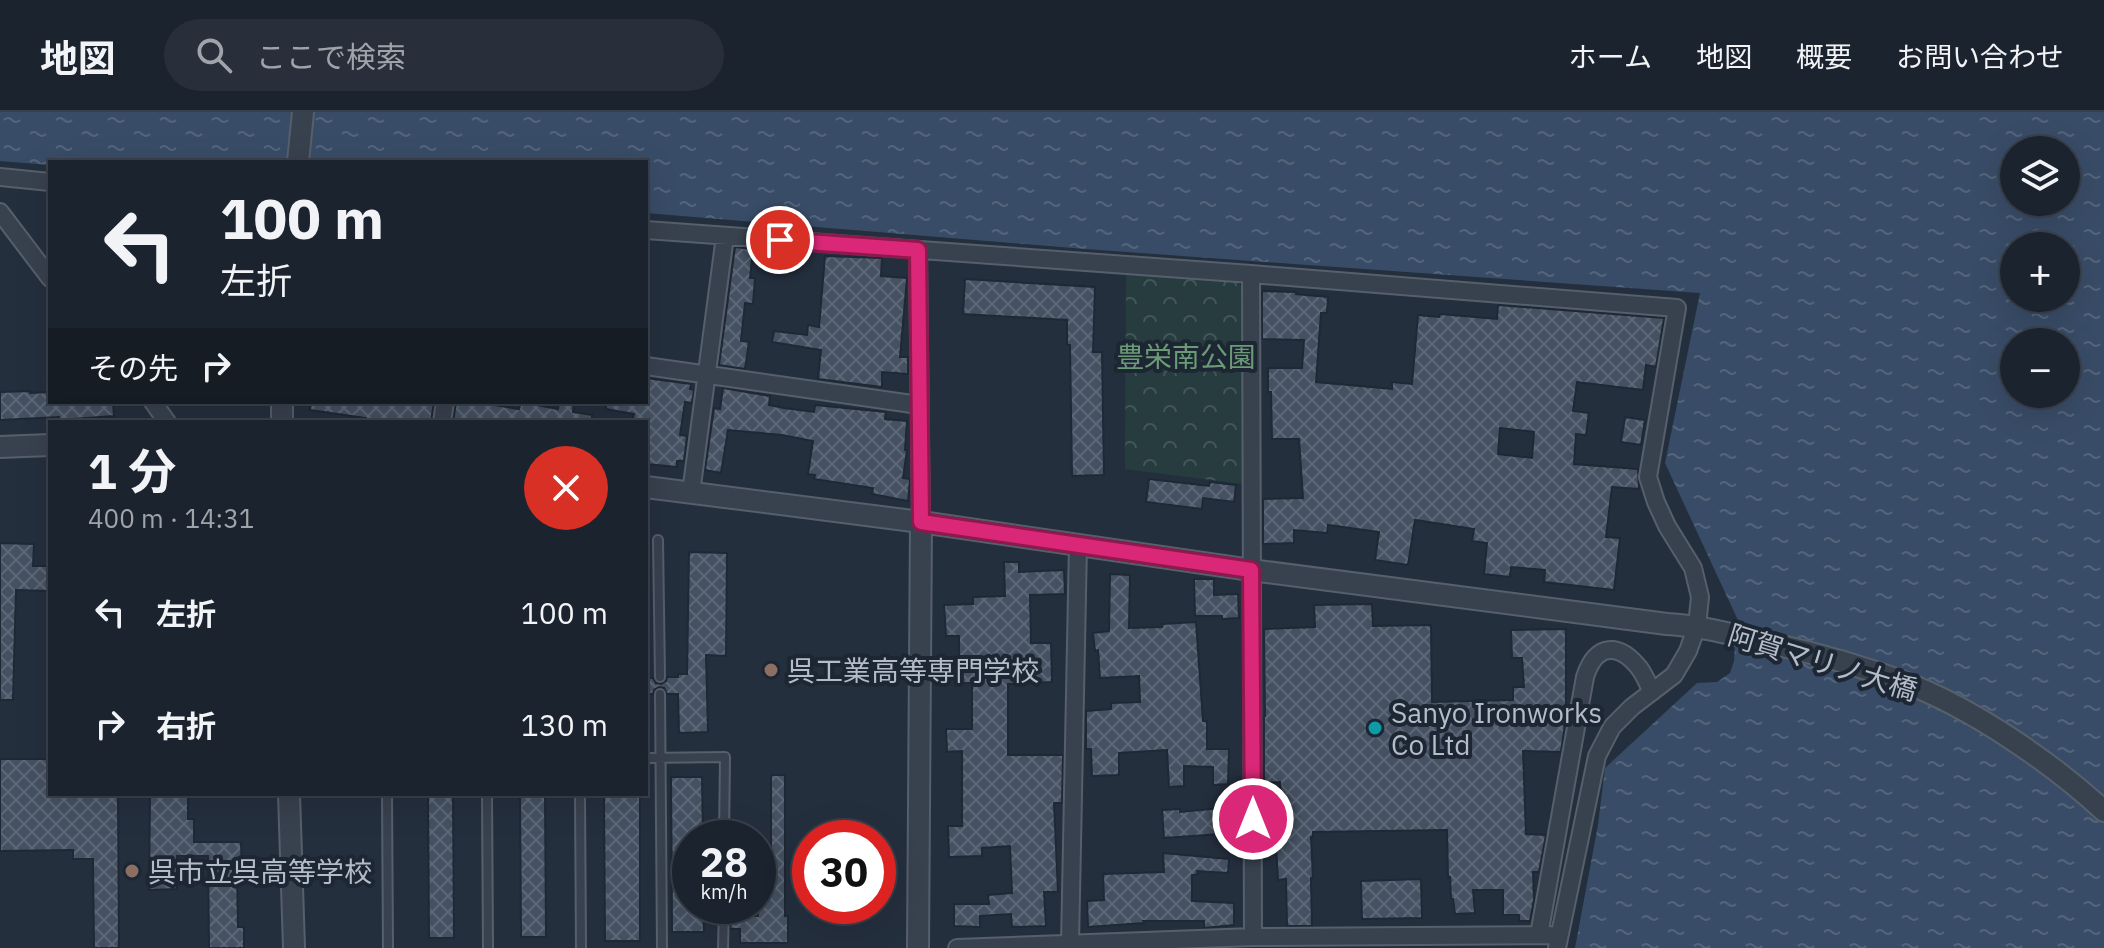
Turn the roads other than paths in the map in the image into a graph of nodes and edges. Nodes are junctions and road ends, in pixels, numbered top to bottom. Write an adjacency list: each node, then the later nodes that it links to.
1 (303, 112): 2 (street)
2 (298, 160)
3 (0, 177): 4 (street)
4 (48, 182)
5 (0, 212): 10 (street)
6 (648, 230): 7 (street)
7 (725, 236): 8 (street); 12 (street)
8 (918, 250): 9 (street); 13 (street)
9 (1251, 274): 21 (street); 22 (street)
10 (48, 275)
11 (648, 366): 12 (street)
12 (707, 375): 13 (street); 17 (street)
13 (919, 405): 18 (street)
14 (48, 445): 15 (street)
15 (0, 447)
16 (648, 487): 17 (street, 阿賀マリノ大橋)
17 (691, 493): 18 (street, 阿賀マリノ大橋)
18 (921, 522): 20 (street, 阿賀マリノ大橋); 46 (street)
19 (658, 540): 23 (lane)
20 (1078, 544): 21 (street, 阿賀マリノ大橋); 38 (street)
21 (1251, 570): 22 (street, 阿賀マリノ大橋); 36 (street)
22 (1697, 626): 24 (street); 32 (street, 阿賀マリノ大橋)
23 (660, 677)
24 (1652, 692): 35 (street); 37 (street)
25 (660, 694): 27 (lane)
26 (648, 758): 27 (lane)
27 (660, 758): 33 (lane); 44 (lane)
28 (289, 796): 40 (street)
29 (387, 796): 41 (lane)
30 (487, 796): 42 (lane)
31 (580, 796): 43 (lane)
32 (2104, 811)
33 (724, 820)
34 (724, 924): 45 (lane)
35 (1539, 935): 36 (street); 37 (street)
36 (1253, 937): 38 (street)
37 (1558, 942)
38 (1070, 944): 39 (street)
39 (1050, 946): 47 (street)
40 (294, 948)
41 (388, 948)
42 (488, 948)
43 (581, 948)
44 (662, 948)
45 (723, 948)
46 (918, 948)
47 (957, 948)

